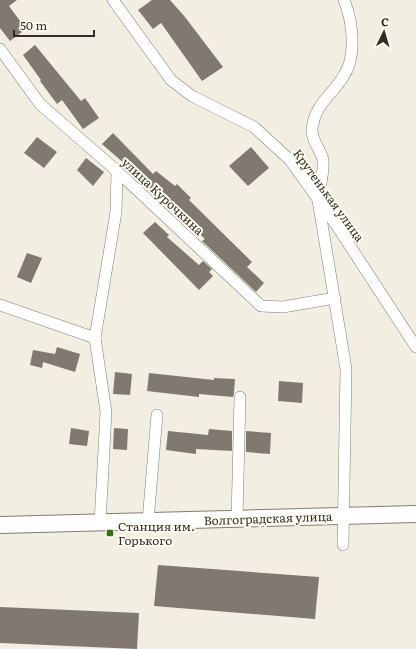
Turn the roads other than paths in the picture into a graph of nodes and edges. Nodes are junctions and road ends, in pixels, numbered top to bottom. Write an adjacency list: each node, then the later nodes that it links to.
1 (113, 0): 5 (street, Крутенькая улица)
2 (344, 0): 5 (street)
3 (0, 49): 4 (street, улица Курочкина)
4 (117, 171): 6 (street, улица Курочкина); 8 (street)
5 (318, 200): 6 (street); 9 (street, Крутенькая улица)
6 (335, 298): 13 (street)
7 (0, 305): 8 (street)
8 (95, 338): 16 (street)
9 (416, 347)
10 (240, 397): 14 (street)
11 (157, 415): 15 (street)
12 (416, 514): 13 (main road, Волгоградская улица)
13 (344, 516): 14 (main road, Волгоградская улица); 18 (street)
14 (237, 519): 15 (main road, Волгоградская улица)
15 (148, 521): 16 (main road, Волгоградская улица)
16 (100, 522): 17 (main road, Волгоградская улица)
17 (0, 525)
18 (343, 545)

